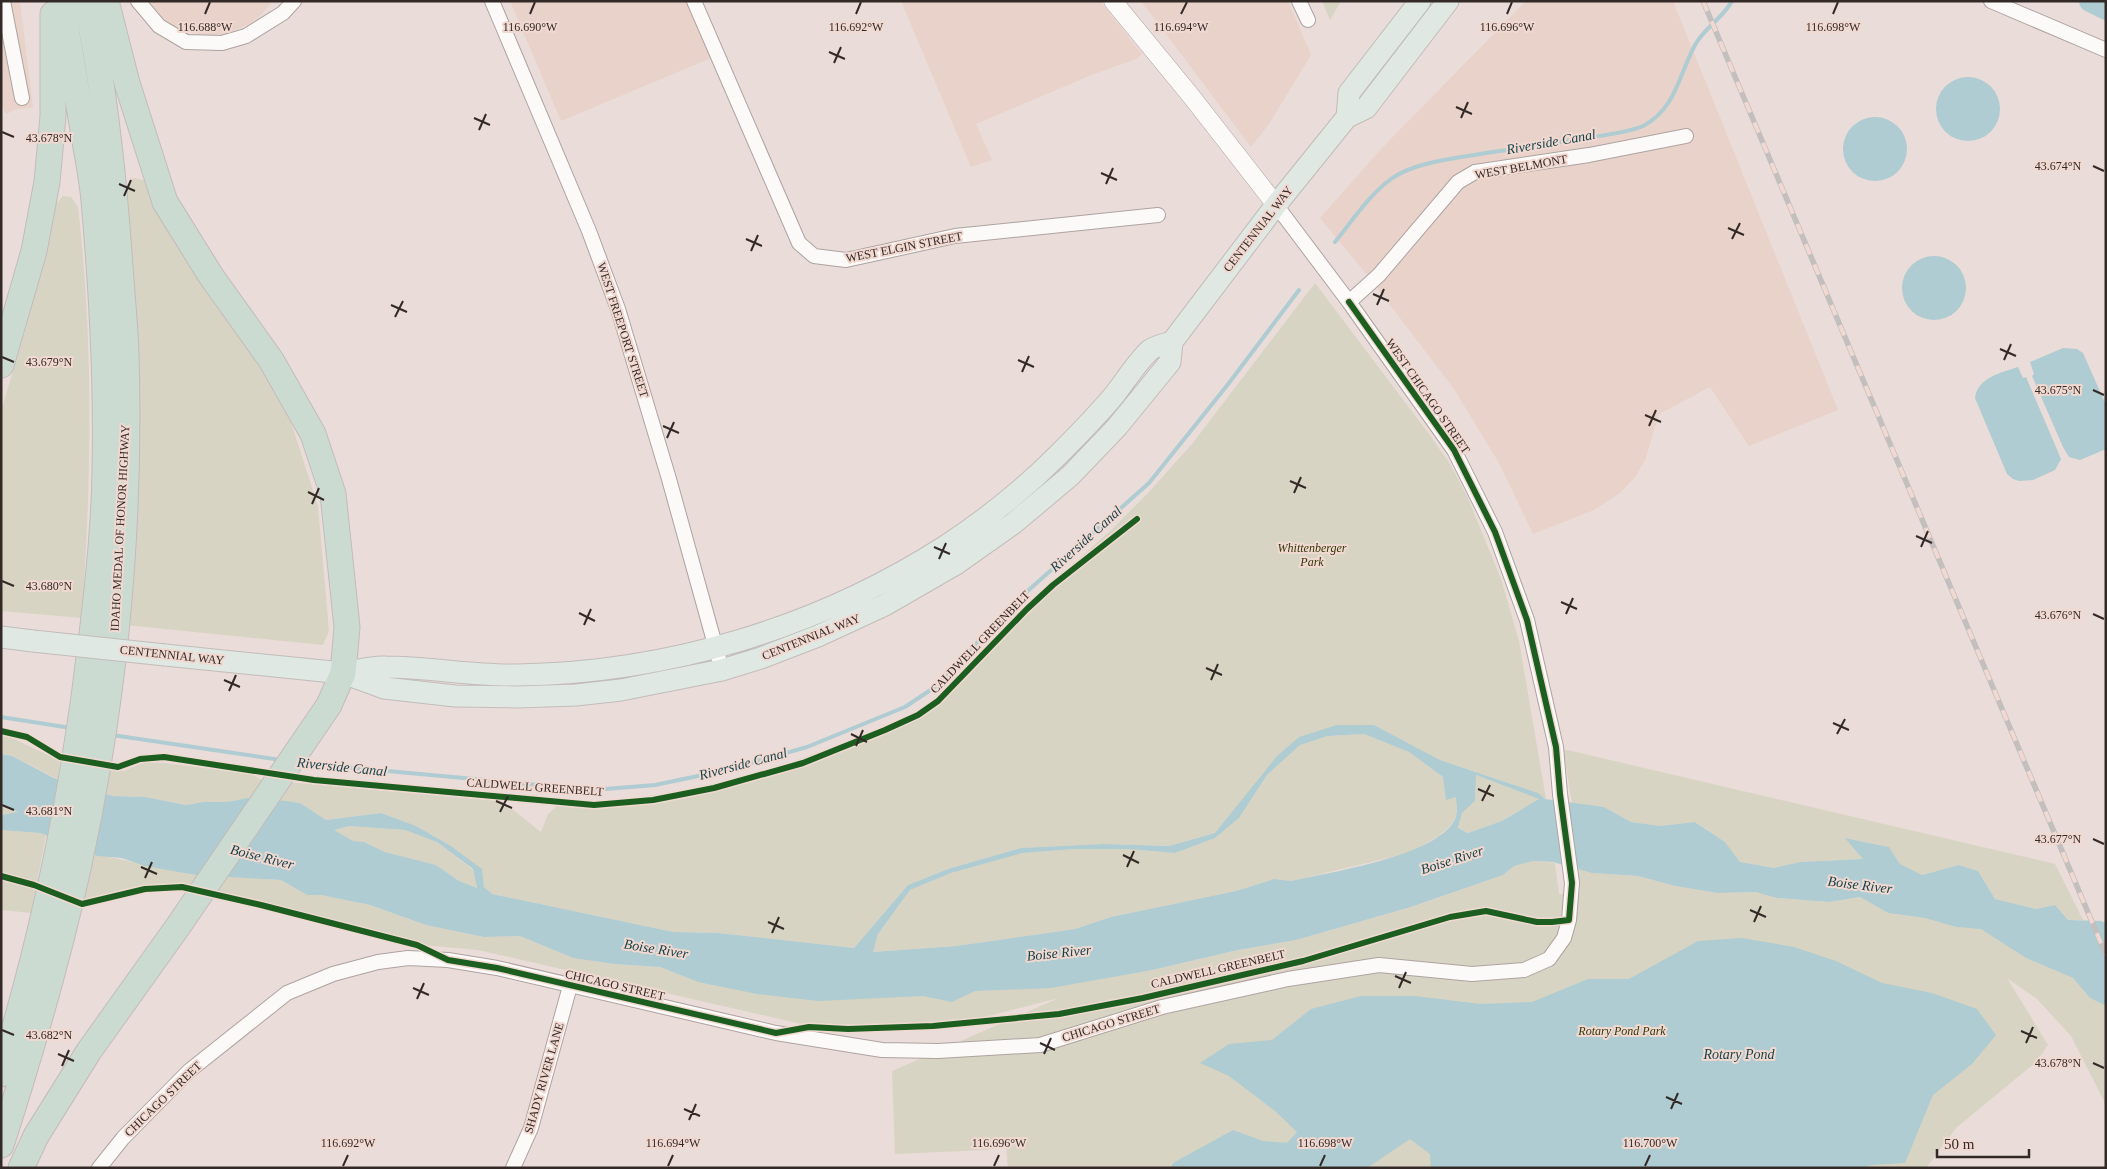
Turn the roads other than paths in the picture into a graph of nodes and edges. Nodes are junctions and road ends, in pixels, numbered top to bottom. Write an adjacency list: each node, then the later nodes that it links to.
1 (3, 1): 18 (street)
2 (54, 1): 25 (highway)
3 (61, 1): 30 (highway)
4 (86, 1): 30 (highway, IDAHO MEDAL OF HONOR HIGHWAY)
5 (106, 1): 29 (highway)
6 (138, 1): 15 (street)
7 (294, 1): 15 (street)
8 (492, 1): 27 (street, WEST FREEPORT STREET)
9 (694, 1): 22 (street, WEST ELGIN STREET)
10 (1113, 1): 21 (street, WEST CHICAGO STREET)
11 (1299, 1): 16 (street)
12 (1420, 1): 19 (main road)
13 (1448, 1): 19 (main road, CENTENNIAL WAY)
14 (1991, 1): 17 (street)
15 (281, 7)
16 (1308, 20)
17 (2106, 50)
18 (22, 98)
19 (1347, 117): 21 (main road, CENTENNIAL WAY)
20 (1686, 136): 23 (street, WEST BELMONT)
21 (1276, 205): 23 (street, WEST CHICAGO STREET); 24 (main road, CENTENNIAL WAY)
22 (1158, 215)
23 (1348, 302): 31 (street, WEST CHICAGO STREET)
24 (1172, 342): 27 (main road, CENTENNIAL WAY); 28 (main road, CENTENNIAL WAY)
25 (1, 365)
26 (1, 637): 29 (main road, CENTENNIAL WAY, bridge)
27 (716, 648): 28 (street, WEST FREEPORT STREET); 29 (main road, CENTENNIAL WAY)
28 (722, 670): 29 (main road, CENTENNIAL WAY)
29 (343, 673): 36 (highway)
30 (94, 719): 32 (highway, IDAHO MEDAL OF HONOR HIGHWAY)
31 (1560, 794): 33 (street, CHICAGO STREET)
32 (52, 930): 34 (highway); 35 (highway)
33 (570, 986): 37 (street, CHICAGO STREET); 38 (street, SHADY RIVER LANE)
34 (1, 1074)
35 (1, 1145)
36 (21, 1168)
37 (100, 1168)
38 (513, 1168)

